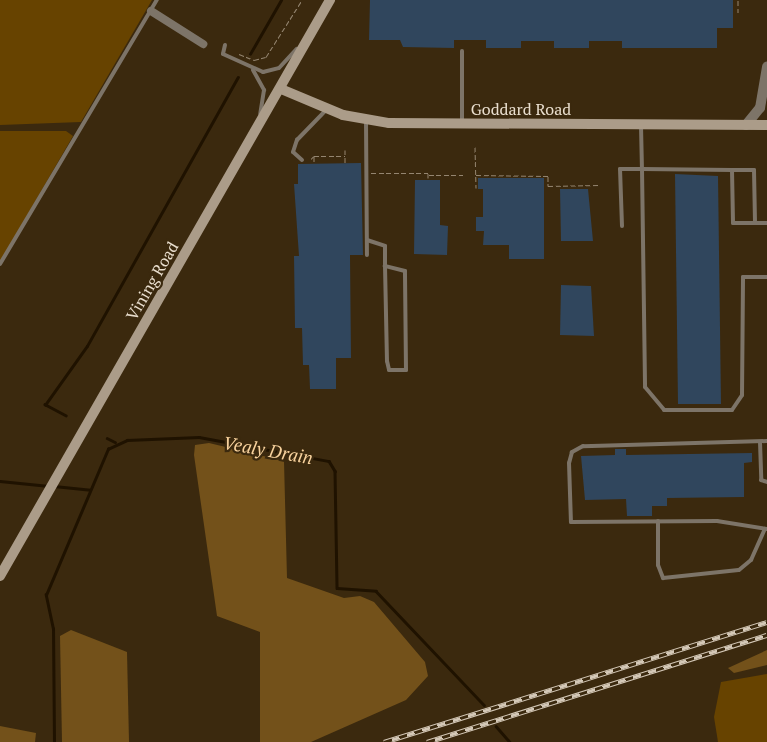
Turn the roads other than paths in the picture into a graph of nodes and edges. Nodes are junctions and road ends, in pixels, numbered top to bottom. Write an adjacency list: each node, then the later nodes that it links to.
1 (157, 0): 3 (lane)
2 (330, 0): 4 (main road, Vining Road)
3 (151, 11): 5 (street); 26 (lane)
4 (310, 34): 9 (lane); 10 (main road, Vining Road)
5 (204, 44)
6 (225, 46): 9 (lane)
7 (462, 51): 13 (lane)
8 (767, 67): 15 (street)
9 (252, 69): 17 (lane)
10 (280, 89): 11 (main road, Goddard Road); 17 (main road, Vining Road)
11 (326, 110): 12 (main road, Goddard Road); 18 (lane)
12 (366, 120): 13 (main road, Goddard Road); 24 (lane)
13 (462, 124): 14 (main road, Goddard Road)
14 (641, 125): 15 (main road, Goddard Road); 19 (lane)
15 (746, 125): 16 (main road, Goddard Road)
16 (767, 125)
17 (256, 129): 34 (main road, Vining Road)
18 (302, 160)
19 (642, 169): 20 (lane); 23 (lane); 28 (lane)
20 (732, 170): 21 (lane); 21 (lane)
21 (755, 223): 22 (lane)
22 (767, 223)
23 (622, 226)
24 (367, 240): 25 (lane); 27 (lane)
25 (367, 255)
26 (0, 264)
27 (385, 266): 27 (lane)
28 (767, 277)
29 (767, 441): 30 (lane)
30 (760, 442): 31 (lane); 32 (lane)
31 (767, 482)
32 (658, 521): 33 (lane); 33 (lane)
33 (766, 529)
34 (0, 576)

